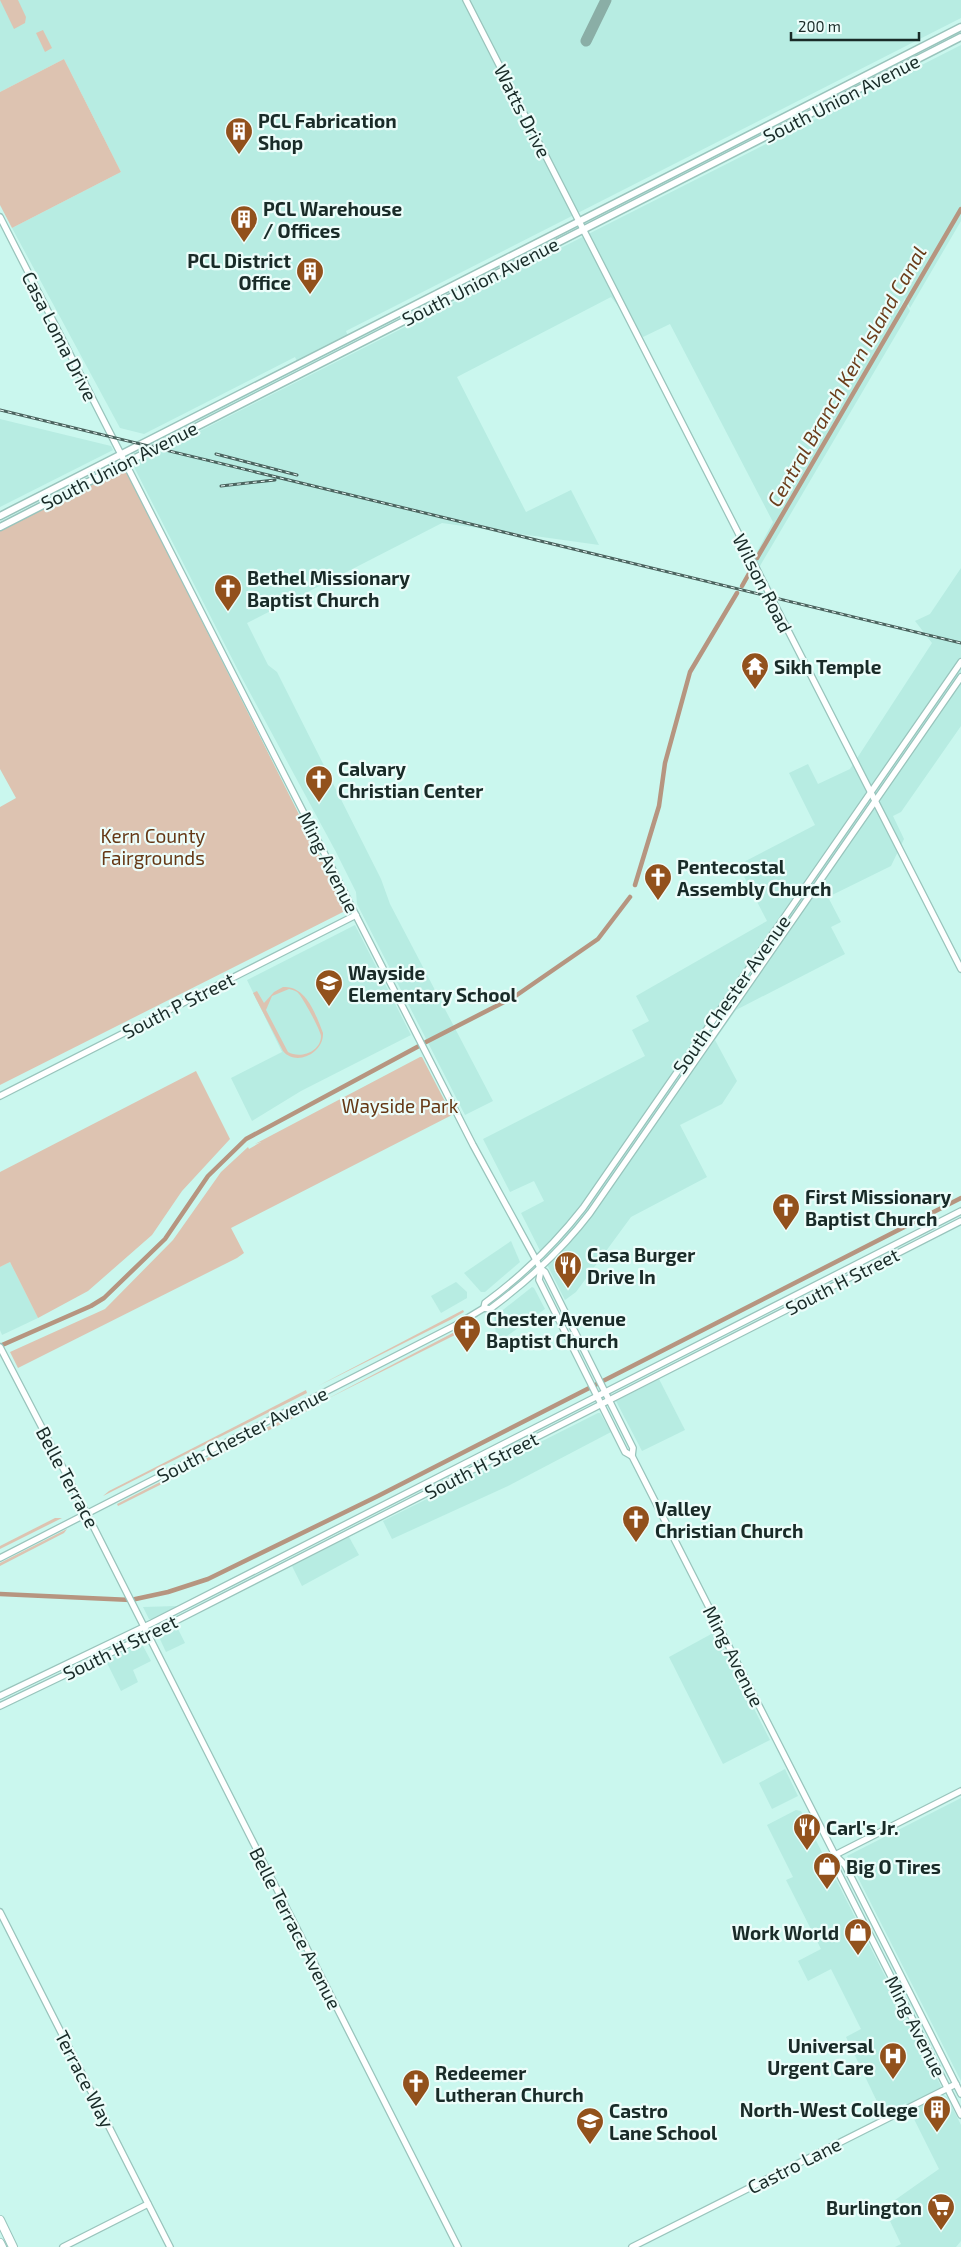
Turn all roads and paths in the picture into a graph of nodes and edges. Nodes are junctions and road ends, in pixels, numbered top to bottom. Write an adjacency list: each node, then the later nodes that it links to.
1 (466, 0): 13 (street, Watts Drive)
2 (961, 27): 4 (main road, South Union Avenue)
3 (961, 37): 5 (main road, South Union Avenue)
4 (920, 49): 5 (main road); 6 (main road, South Union Avenue)
5 (924, 56): 8 (main road, South Union Avenue)
6 (862, 79): 7 (main road, South Union Avenue); 8 (main road)
7 (808, 106): 9 (main road); 10 (main road, South Union Avenue)
8 (826, 106): 9 (main road, South Union Avenue)
9 (777, 131): 11 (main road, South Union Avenue)
10 (697, 163): 11 (main road); 13 (main road, South Union Avenue)
11 (700, 170): 14 (main road, South Union Avenue)
12 (0, 217): 27 (street, Casa Loma Drive)
13 (580, 222): 14 (street, Wilson Road); 15 (main road, South Union Avenue)
14 (583, 229): 17 (main road, South Union Avenue); 33 (street, Wilson Road)
15 (438, 294): 16 (main road, South Union Avenue); 17 (main road)
16 (397, 315): 18 (main road, South Union Avenue); 19 (main road)
17 (403, 321): 19 (main road, South Union Avenue)
18 (357, 335): 20 (main road, South Union Avenue); 21 (main road)
19 (369, 338): 21 (main road, South Union Avenue)
20 (320, 354): 22 (main road, South Union Avenue); 23 (main road)
21 (334, 356): 23 (main road, South Union Avenue)
22 (277, 376): 24 (main road, South Union Avenue); 25 (main road)
23 (288, 379): 25 (main road, South Union Avenue)
24 (230, 400): 26 (main road); 27 (main road, South Union Avenue)
25 (242, 403): 26 (main road, South Union Avenue)
26 (194, 427): 28 (main road, South Union Avenue)
27 (121, 454): 28 (street, Ming Avenue); 29 (main road, South Union Avenue)
28 (126, 463): 30 (main road, South Union Avenue); 35 (street, Ming Avenue)
29 (0, 516)
30 (0, 527)
31 (961, 662): 33 (street, South Chester Avenue)
32 (961, 676): 34 (street, South Chester Avenue)
33 (870, 793): 34 (street, Wilson Road); 40 (street, South Chester Avenue)
34 (874, 802): 36 (street, Wilson Road); 41 (street, South Chester Avenue)
35 (356, 915): 37 (street, South P Street); 40 (street, Ming Avenue)
36 (961, 969)
37 (0, 1096)
38 (961, 1211): 44 (street, South H Street)
39 (961, 1221): 46 (street, South H Street)
40 (536, 1261): 41 (street, Ming Avenue); 42 (street, South Chester Avenue)
41 (541, 1269): 42 (street, South Chester Avenue); 44 (street, Ming Avenue); 45 (street, Ming Avenue)
42 (484, 1308): 51 (street, South Chester Avenue)
43 (0, 1347): 51 (street, Belle Terrace)
44 (604, 1390): 45 (street, South H Street); 46 (street, Ming Avenue)
45 (597, 1394): 47 (street, Ming Avenue); 48 (street, South H Street)
46 (609, 1400): 47 (street, South H Street); 50 (street, Ming Avenue)
47 (602, 1404): 49 (street, South H Street); 50 (street, Ming Avenue)
48 (541, 1425): 49 (street); 54 (street, South H Street)
49 (519, 1446): 55 (street, South H Street)
50 (632, 1456): 59 (street, Ming Avenue)
51 (87, 1514): 52 (street, South Chester Avenue); 53 (street, Belle Terrace)
52 (0, 1558)
53 (134, 1608): 54 (street, Belle Terrace Avenue)
54 (144, 1627): 55 (street, Belle Terrace Avenue); 56 (street, South H Street)
55 (148, 1635): 57 (street, South H Street); 76 (street, Belle Terrace Avenue)
56 (0, 1696)
57 (0, 1706)
58 (961, 1792): 59 (street)
59 (835, 1856): 61 (street, Ming Avenue); 62 (street, Ming Avenue)
60 (0, 1912): 69 (street, Terrace Way)
61 (861, 1917): 62 (street); 63 (street, Ming Avenue)
62 (880, 1934): 64 (street, Ming Avenue)
63 (905, 2004): 64 (street); 66 (street, Ming Avenue)
64 (924, 2021): 65 (street, Ming Avenue)
65 (956, 2084): 66 (street, Castro Lane); 67 (street, Ming Avenue)
66 (948, 2088): 68 (street, Ming Avenue); 77 (street, Castro Lane)
67 (961, 2094)
68 (961, 2115)
69 (148, 2204): 74 (street); 75 (street, Terrace Way)
70 (0, 2220): 73 (highway)
71 (0, 2243): 72 (highway)
72 (2, 2247)
73 (13, 2247)
74 (63, 2247)
75 (170, 2247)
76 (458, 2247)
77 (632, 2247)

